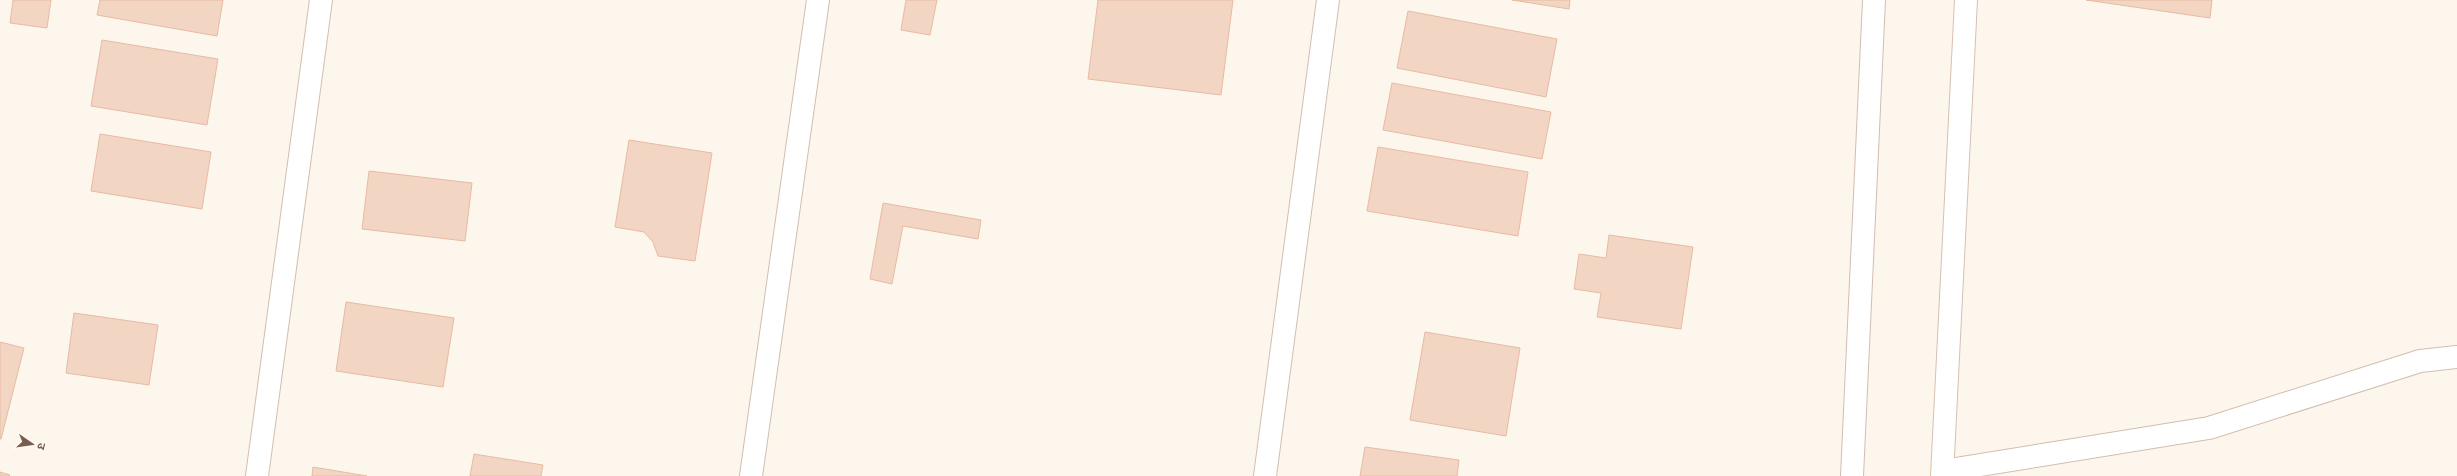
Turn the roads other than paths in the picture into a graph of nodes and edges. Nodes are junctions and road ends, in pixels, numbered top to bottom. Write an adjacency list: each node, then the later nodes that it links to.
1 (321, 0): 8 (street)
2 (818, 0): 9 (street)
3 (1328, 0): 10 (street)
4 (1874, 0): 11 (street)
5 (1966, 0): 7 (street)
6 (2457, 357): 7 (street)
7 (1942, 474)
8 (257, 476)
9 (751, 476)
10 (1264, 476)
11 (1852, 476)

